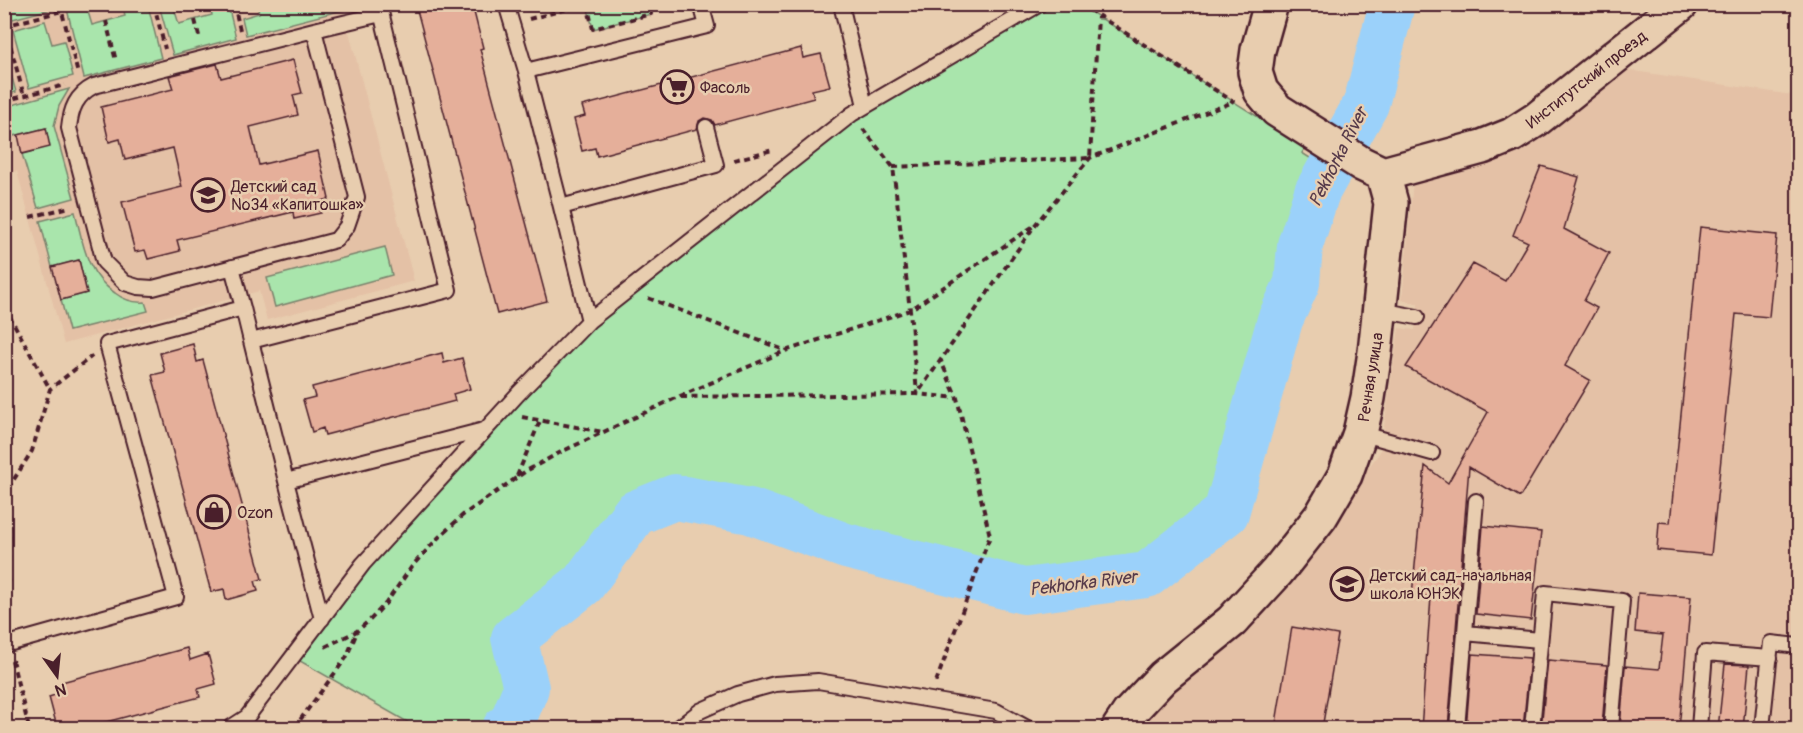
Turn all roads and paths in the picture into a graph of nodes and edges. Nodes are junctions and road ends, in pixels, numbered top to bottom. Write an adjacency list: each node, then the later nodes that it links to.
1 (60, 4): 13 (path)
2 (154, 4): 19 (path)
3 (506, 4): 16 (lane)
4 (587, 4): 5 (path); 16 (path)
5 (649, 4)
6 (701, 4): 20 (lane)
7 (842, 4): 25 (lane)
8 (1040, 4): 25 (lane)
9 (1080, 4): 14 (path)
10 (1271, 4): 30 (street)
11 (1681, 4): 30 (street, Институтский проезд)
12 (380, 9): 18 (lane); 45 (lane)
13 (62, 11): 17 (path); 22 (path)
14 (1098, 16): 28 (path); 28 (path)
15 (106, 21): 21 (path)
16 (512, 25): 20 (lane)
17 (5, 26): 23 (path)
18 (314, 30): 19 (lane); 35 (lane)
19 (170, 67): 21 (lane)
20 (526, 71): 32 (lane)
21 (121, 80): 22 (lane)
22 (81, 87): 23 (path); 31 (lane)
23 (24, 96): 24 (path)
24 (4, 102)
25 (866, 106): 26 (lane)
26 (852, 114): 29 (path); 36 (lane)
27 (706, 127): 32 (lane)
28 (1090, 158): 29 (path); 34 (path)
29 (893, 167): 39 (path)
30 (1372, 169): 40 (street, Речная улица)
31 (89, 202): 33 (path); 35 (lane)
32 (561, 207): 43 (lane)
33 (30, 217)
34 (1035, 225): 39 (path); 48 (path)
35 (232, 267): 38 (lane)
36 (627, 290): 43 (lane); 47 (path)
37 (4, 306): 49 (path)
38 (243, 309): 45 (lane); 46 (lane)
39 (910, 310): 47 (path); 50 (path)
40 (1380, 310): 41 (lane); 57 (street, Речная улица)
41 (1417, 317)
42 (4, 318): 44 (path)
43 (589, 321): 53 (lane)
44 (4, 336)
45 (251, 341): 60 (lane)
46 (107, 344): 49 (path); 66 (lane)
47 (785, 351): 51 (path)
48 (940, 360): 50 (path); 52 (path)
49 (50, 388): 66 (path)
50 (917, 394): 51 (path); 52 (path)
51 (678, 397): 56 (path)
52 (957, 398): 70 (path)
53 (500, 413): 54 (path); 55 (lane)
54 (540, 421): 56 (path); 59 (path)
55 (485, 430): 60 (lane); 62 (lane)
56 (603, 432): 59 (path)
57 (1360, 433): 58 (lane); 76 (street, Речная улица)
58 (1432, 453)
59 (516, 478): 63 (path)
60 (286, 481): 62 (lane)
61 (1476, 501): 64 (lane)
62 (322, 619): 68 (lane)
63 (357, 631): 68 (path); 73 (path)
64 (1465, 633): 65 (lane); 77 (lane)
65 (1540, 640): 78 (lane); 79 (lane)
66 (8, 644): 71 (path)
67 (1798, 646): 69 (lane)
68 (293, 657): 72 (lane)
69 (1770, 658): 80 (lane); 81 (lane)
70 (928, 700): 74 (lane); 75 (lane)
71 (29, 729)
72 (230, 729)
73 (294, 729)
74 (678, 729)
75 (1027, 729)
76 (1119, 729)
77 (1457, 729)
78 (1532, 729)
79 (1611, 729)
80 (1699, 729)
81 (1762, 729)

